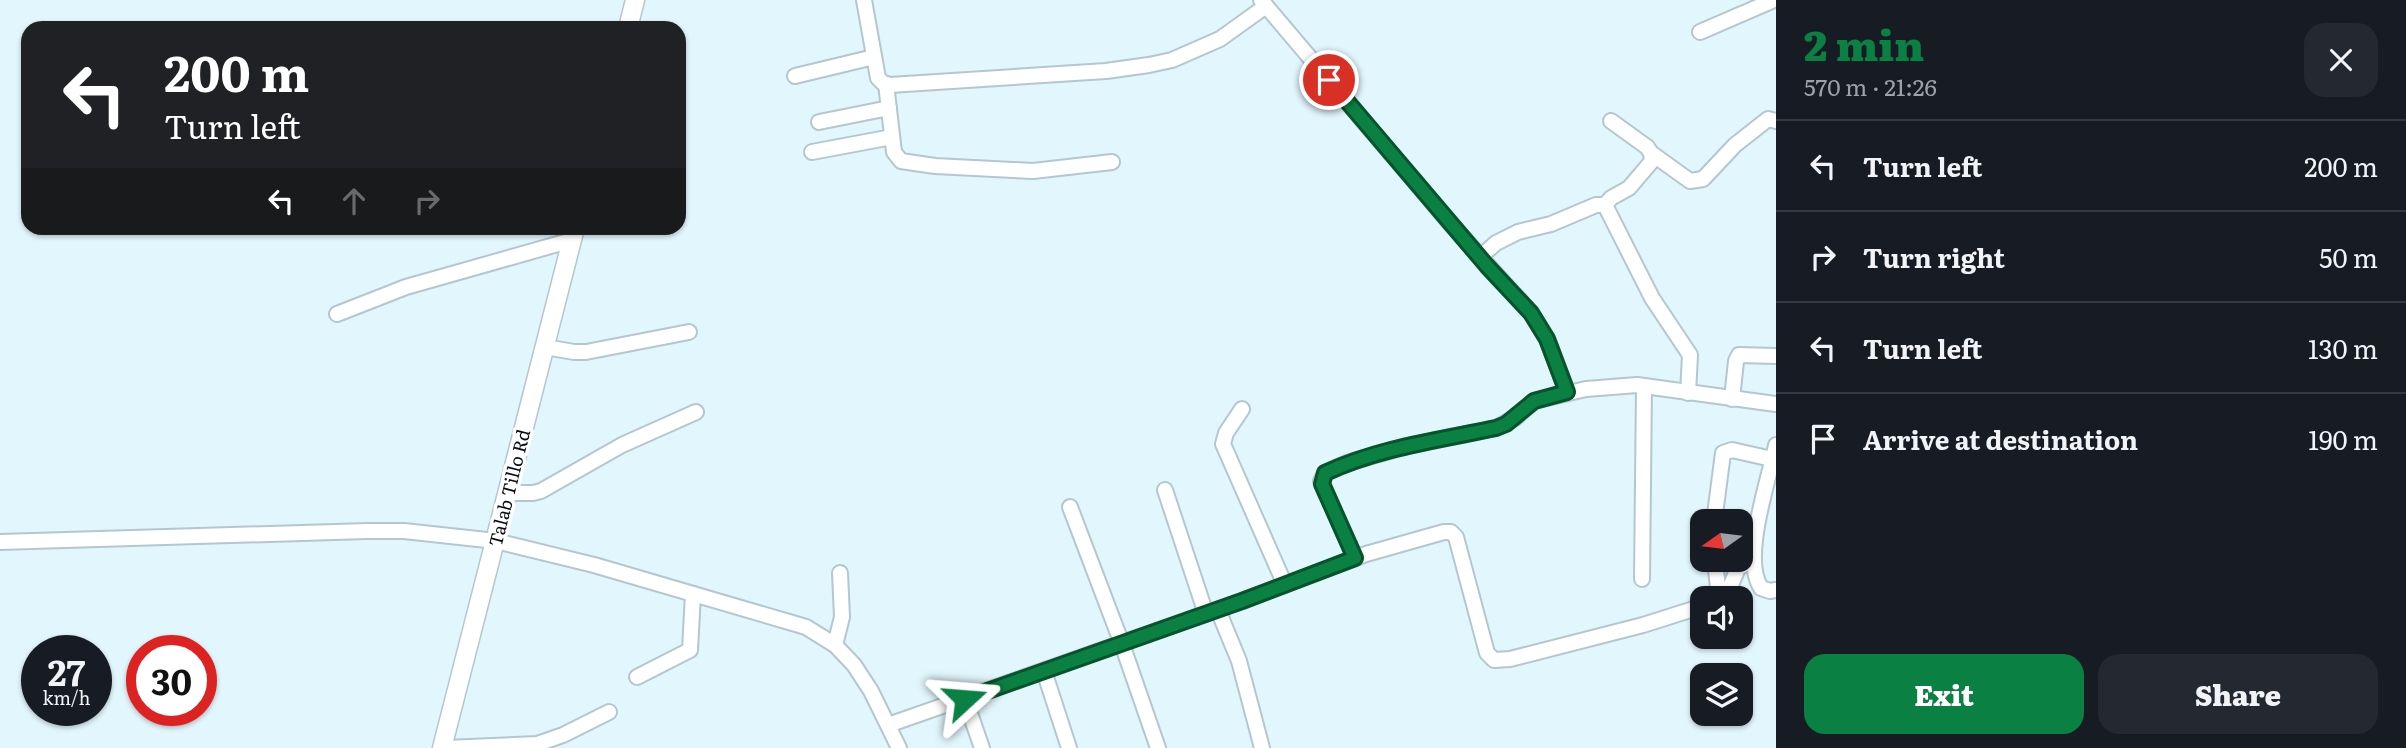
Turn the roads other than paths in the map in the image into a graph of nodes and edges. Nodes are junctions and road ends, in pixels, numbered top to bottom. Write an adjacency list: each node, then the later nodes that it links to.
1 (635, 0): 5 (main road)
2 (864, 0): 7 (street)
3 (1774, 0): 6 (street)
4 (1263, 3): 9 (street); 21 (street)
5 (630, 21)
6 (1700, 32)
7 (874, 57): 8 (street); 9 (street)
8 (795, 76)
9 (886, 84): 10 (street)
10 (888, 108): 13 (street); 14 (street)
11 (1611, 121): 16 (street)
12 (1776, 121): 16 (street)
13 (820, 122)
14 (892, 137): 15 (street); 17 (street)
15 (812, 152)
16 (1651, 153): 18 (street)
17 (1112, 162)
18 (1605, 205): 21 (street); 28 (street)
19 (570, 235): 22 (street)
20 (573, 235): 24 (main road, Talab Tillo Rd)
21 (1480, 257): 27 (street)
22 (337, 314)
23 (689, 332): 24 (street)
24 (545, 347): 35 (main road, Talab Tillo Rd)
25 (1776, 356): 29 (street)
26 (1644, 386): 27 (street); 28 (street); 44 (street)
27 (1567, 392): 41 (street)
28 (1688, 393): 29 (street)
29 (1732, 399): 30 (street)
30 (1776, 404)
31 (1242, 409): 45 (street)
32 (696, 412): 35 (street)
33 (1775, 455): 37 (street); 40 (street)
34 (1165, 490): 49 (street)
35 (508, 493): 38 (main road, Talab Tillo Rd)
36 (1070, 507): 51 (street)
37 (1716, 509)
38 (496, 541): 39 (street); 47 (street); 57 (main road, Talab Tillo Rd)
39 (0, 542)
40 (1754, 552)
41 (1355, 558): 45 (street); 48 (street)
42 (1754, 566): 46 (street)
43 (840, 573): 50 (street)
44 (1642, 579)
45 (1285, 585): 49 (street)
46 (1776, 590)
47 (693, 594): 50 (street); 53 (street)
48 (1690, 610)
49 (1212, 612): 51 (street); 62 (street)
50 (838, 638): 56 (street)
51 (1122, 644): 52 (street); 61 (street)
52 (1044, 671): 54 (street); 60 (street)
53 (637, 677)
54 (965, 699): 56 (street); 59 (street)
55 (608, 712): 57 (street)
56 (888, 725): 58 (street)
57 (444, 748)
58 (899, 748)
59 (982, 748)
60 (1069, 748)
61 (1158, 748)
62 (1262, 748)

